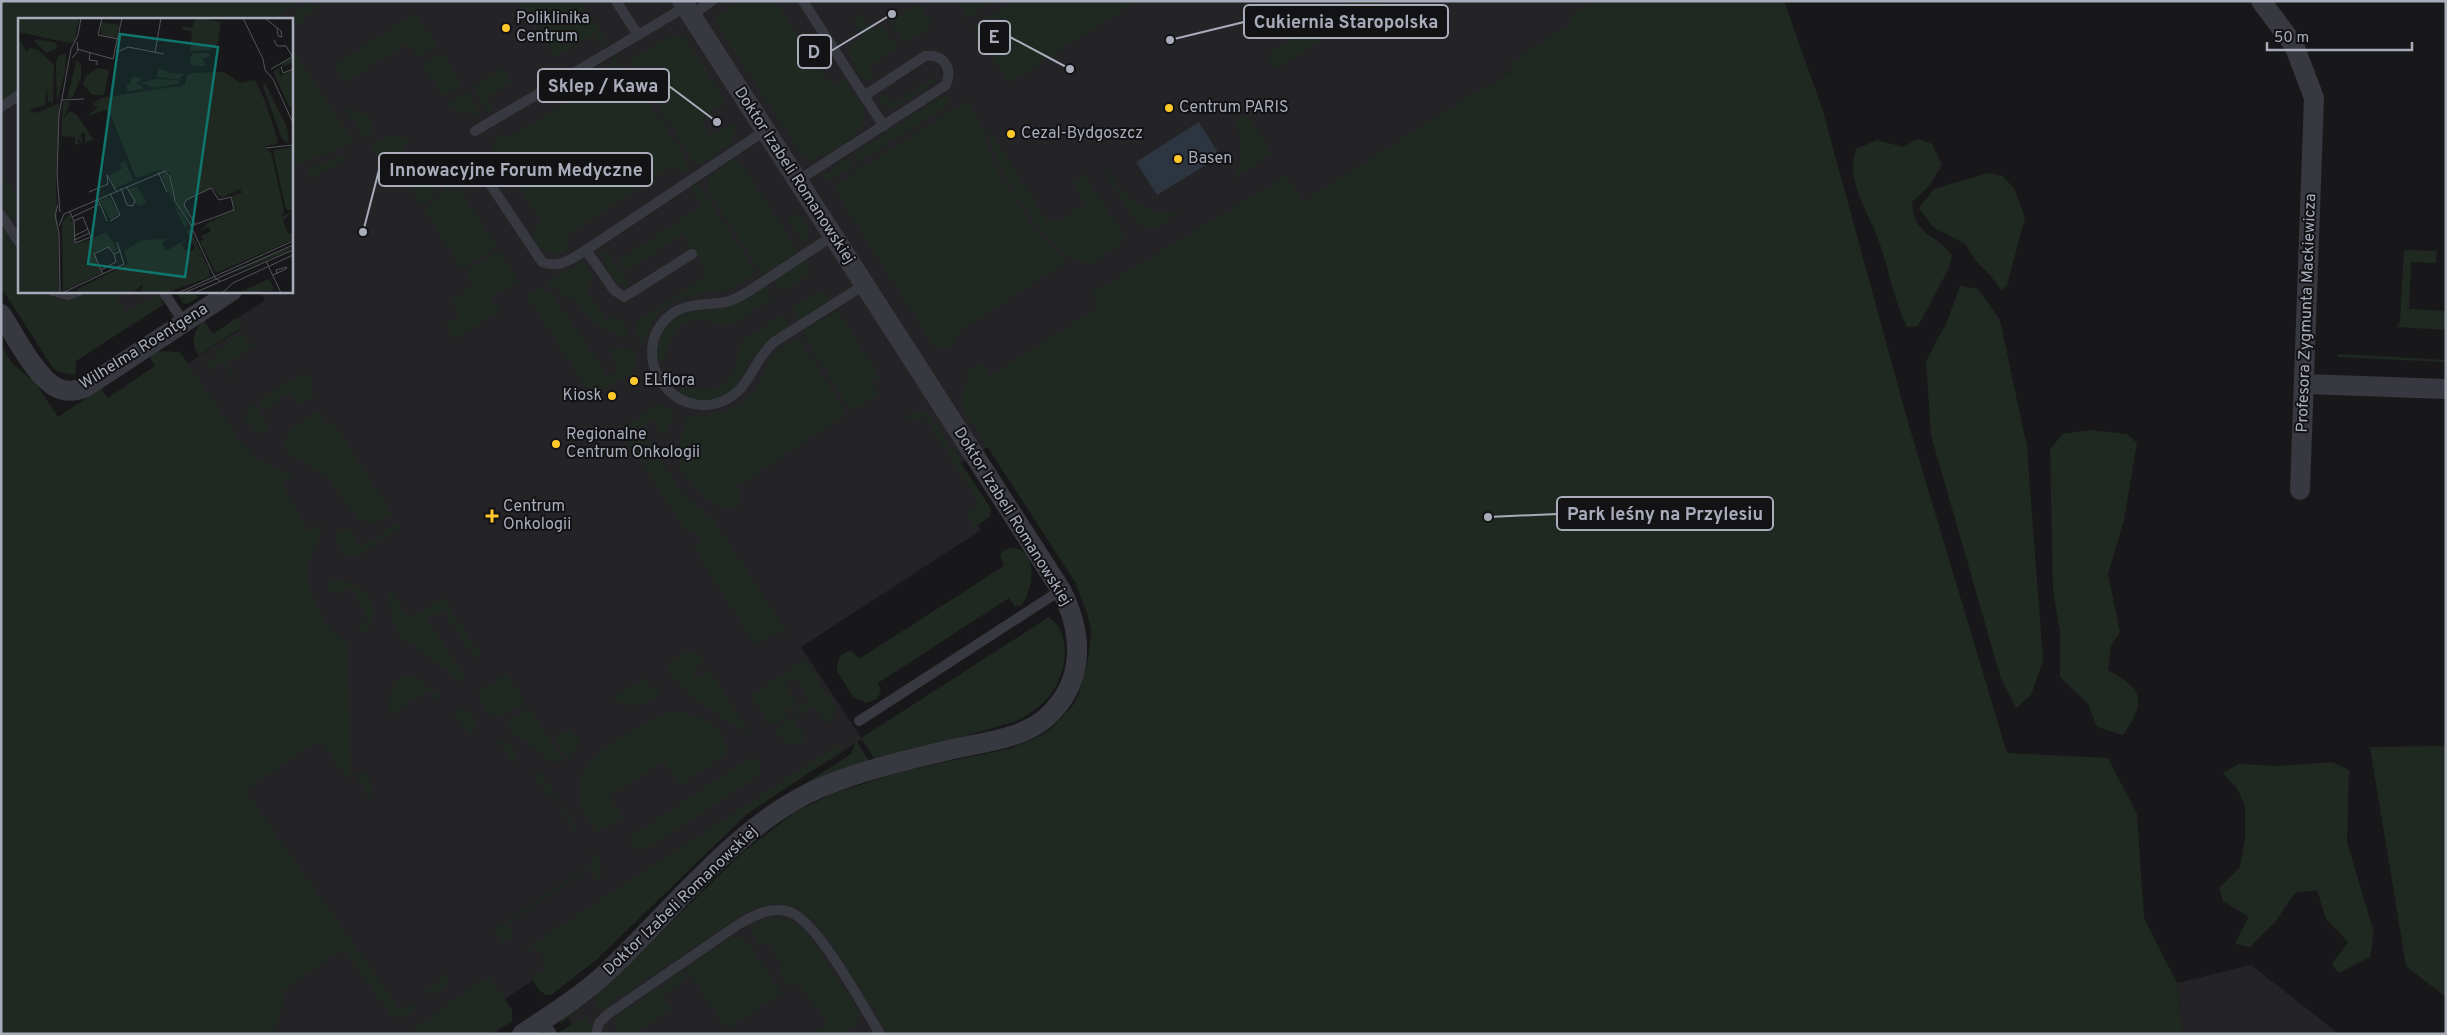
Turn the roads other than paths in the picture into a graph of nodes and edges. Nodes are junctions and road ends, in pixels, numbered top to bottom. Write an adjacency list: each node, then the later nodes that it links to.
1 (616, 1): 6 (lane)
2 (712, 1): 5 (lane)
3 (803, 1): 8 (lane)
4 (2261, 1): 27 (street, Profesora Zygmunta Mackiewicza)
5 (686, 8): 6 (lane); 11 (street, Doktor Izabeli Romanowskiej)
6 (638, 35): 12 (lane)
7 (18, 96): 9 (lane)
8 (864, 96): 10 (lane); 10 (lane)
9 (1, 106)
10 (884, 126): 14 (lane)
11 (766, 130): 14 (street, Doktor Izabeli Romanowskiej); 18 (lane)
12 (475, 131)
13 (476, 163): 18 (lane)
14 (797, 181): 16 (street, Doktor Izabeli Romanowskiej)
15 (1, 215): 17 (lane)
16 (832, 236): 20 (street, Doktor Izabeli Romanowskiej); 20 (lane)
17 (18, 240)
18 (586, 250): 19 (lane)
19 (692, 254)
20 (864, 284): 30 (street, Doktor Izabeli Romanowskiej)
21 (57, 292): 22 (lane)
22 (76, 292)
23 (164, 292): 26 (lane)
24 (230, 292): 26 (street, Wilhelma Roentgena)
25 (1, 314): 26 (street, Wilhelma Roentgena)
26 (184, 323)
27 (2304, 384): 28 (street); 29 (street, Profesora Zygmunta Mackiewicza)
28 (2446, 389)
29 (2300, 490)
30 (1061, 590): 31 (lane); 32 (street, Doktor Izabeli Romanowskiej)
31 (859, 721)
32 (547, 1027): 33 (street, Doktor Izabeli Romanowskiej)
33 (522, 1034)
34 (596, 1034): 35 (lane)
35 (880, 1034)

